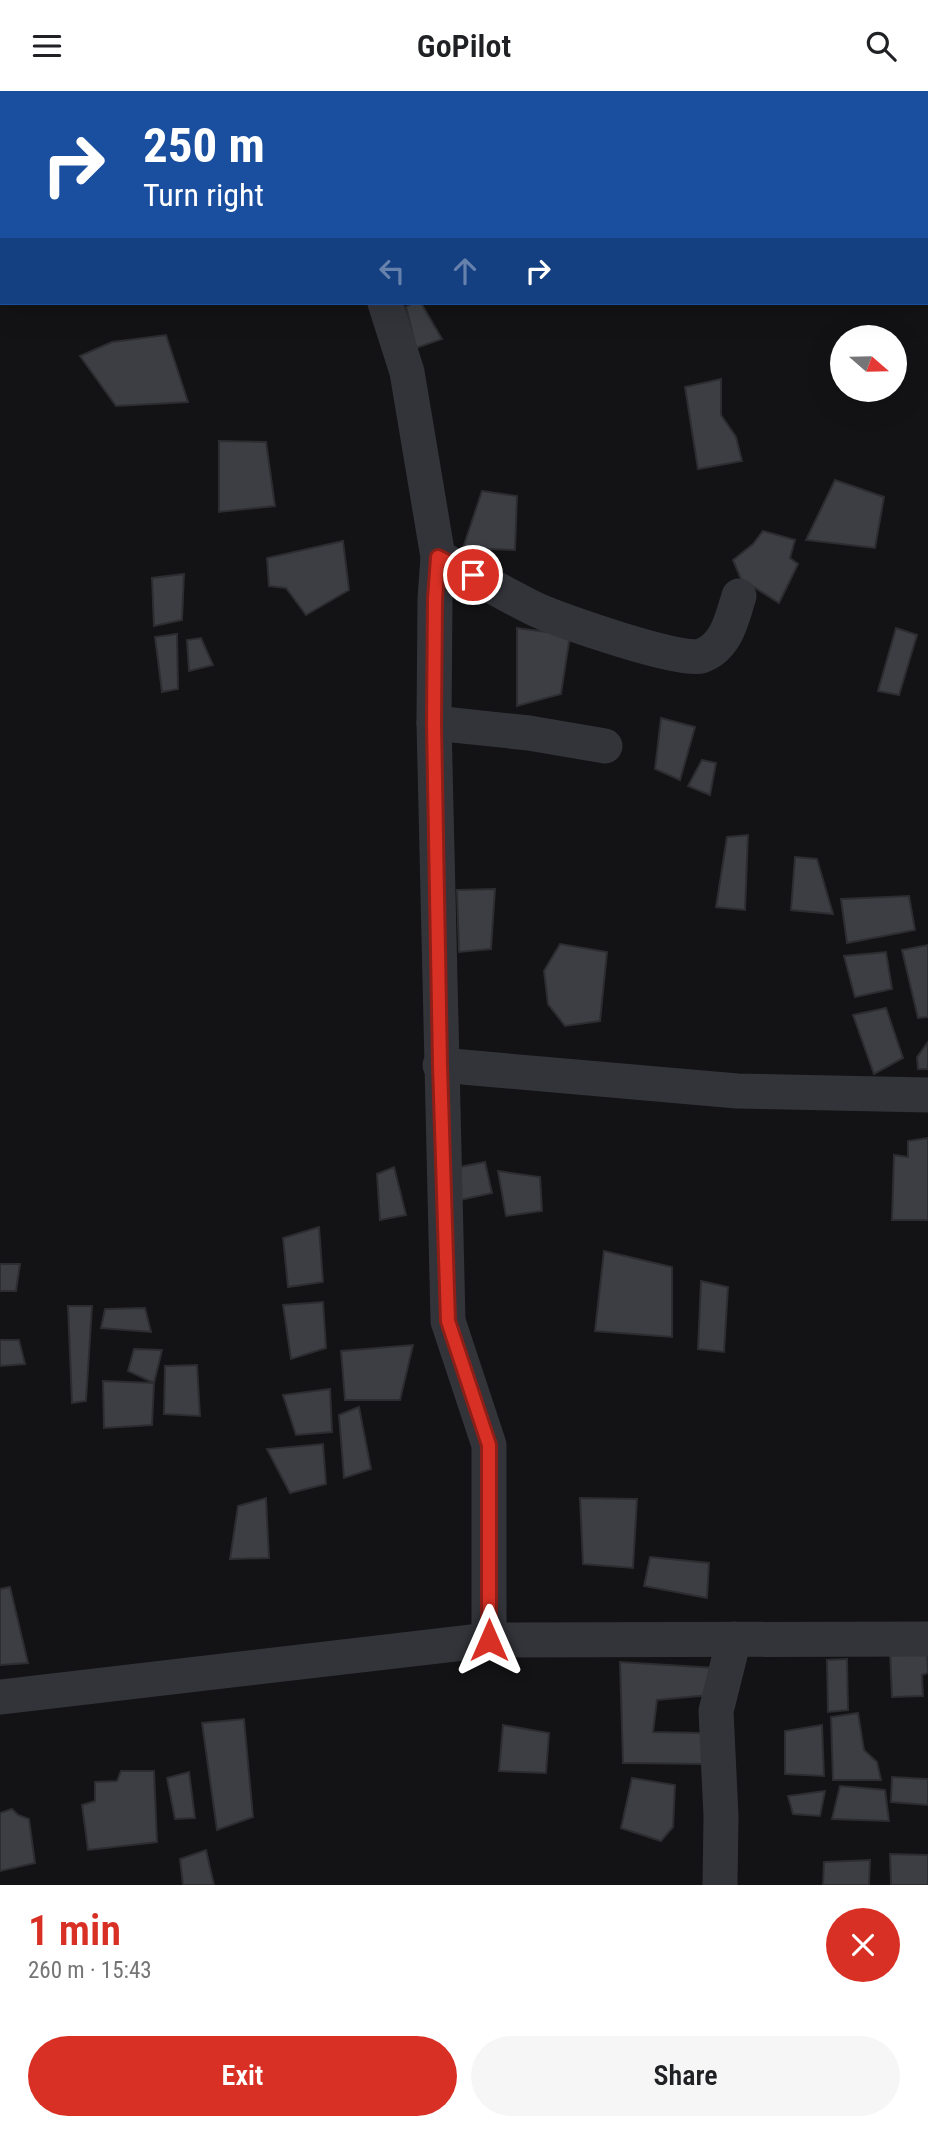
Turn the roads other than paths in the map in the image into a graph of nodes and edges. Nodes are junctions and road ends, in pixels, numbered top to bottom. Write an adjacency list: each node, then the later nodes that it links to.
1 (386, 305): 2 (street)
2 (438, 557): 3 (street); 4 (street)
3 (739, 596)
4 (434, 723): 5 (street); 6 (street)
5 (605, 746)
6 (440, 1065): 7 (street); 10 (street)
7 (928, 1095)
8 (734, 1639): 9 (street); 10 (street); 12 (street)
9 (928, 1639)
10 (489, 1640): 11 (street)
11 (0, 1697)
12 (720, 1885)

